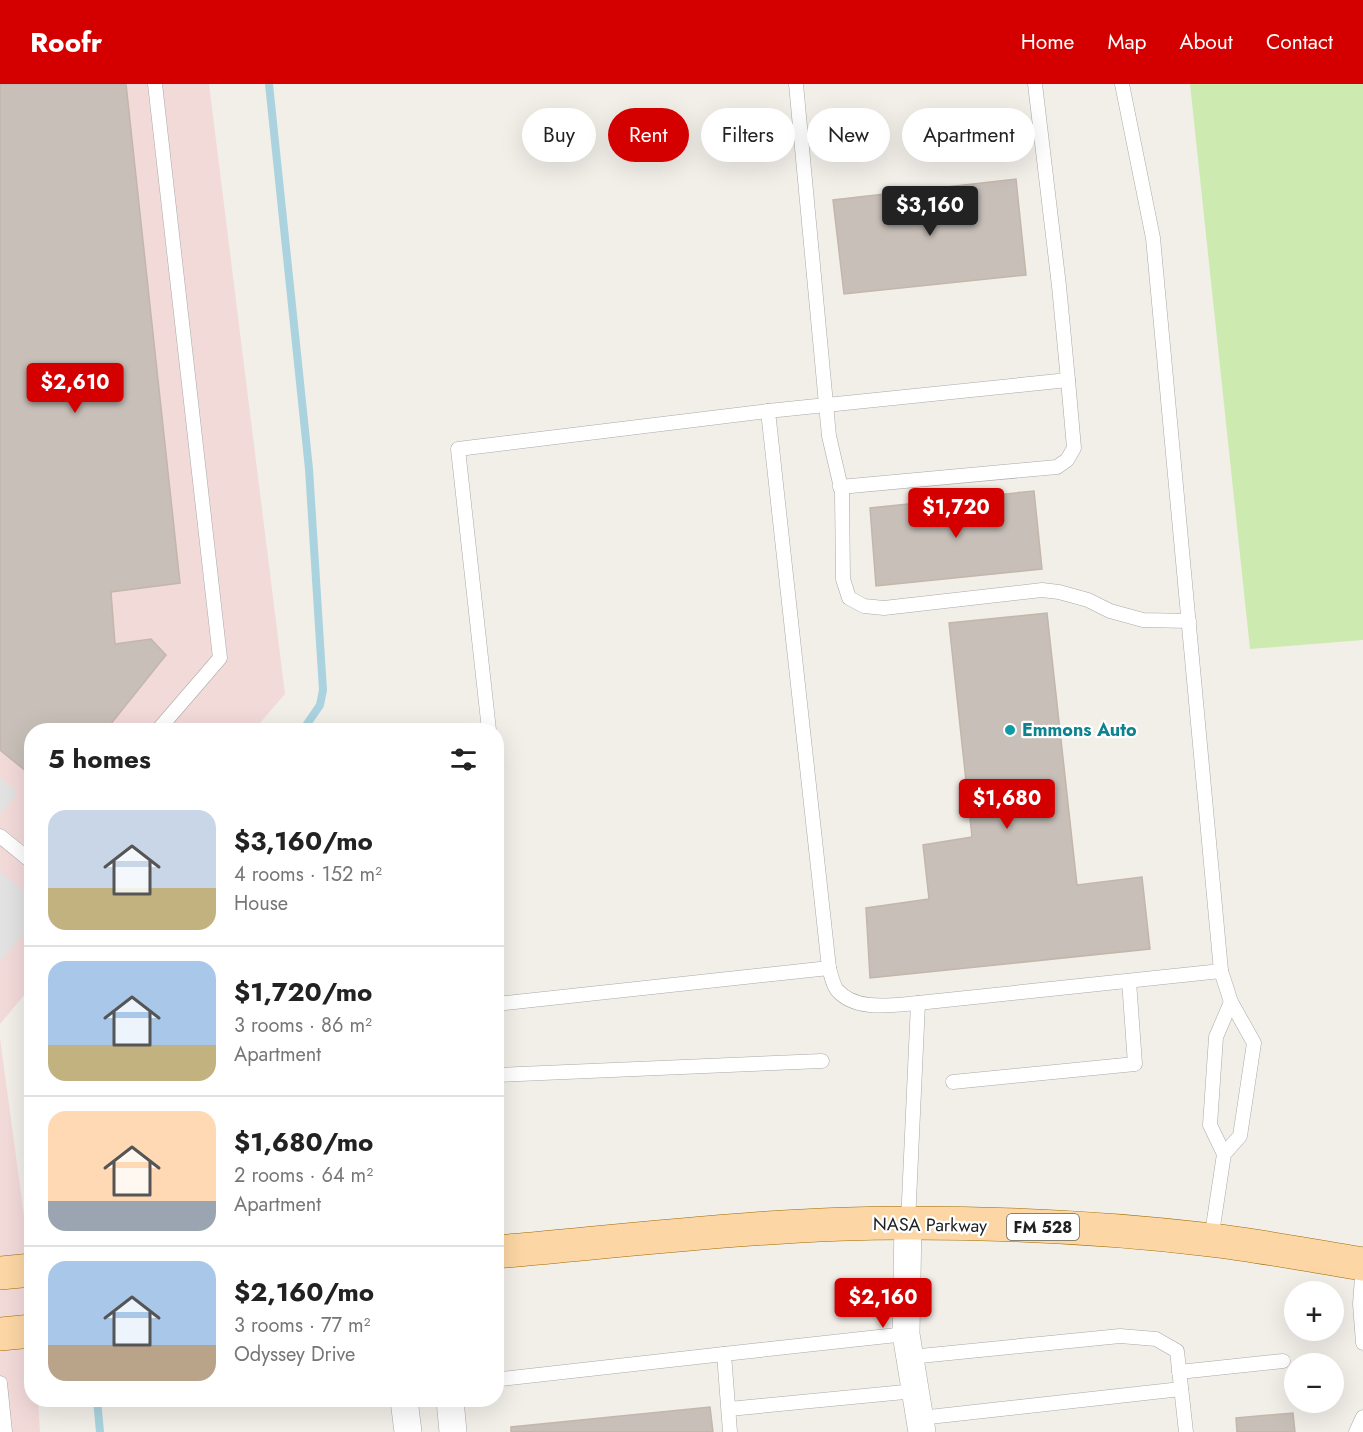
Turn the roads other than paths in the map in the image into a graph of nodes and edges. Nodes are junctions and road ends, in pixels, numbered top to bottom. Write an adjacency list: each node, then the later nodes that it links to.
1 (154, 84): 10 (lane)
2 (796, 84): 6 (lane)
3 (1035, 84): 5 (lane)
4 (1122, 84): 9 (lane)
5 (1068, 380): 6 (lane); 8 (lane)
6 (826, 404): 7 (lane); 8 (lane)
7 (768, 411): 11 (lane); 14 (lane)
8 (840, 487): 9 (lane)
9 (1189, 621): 15 (lane)
10 (164, 723)
11 (488, 723)
12 (0, 836): 13 (lane)
13 (24, 856)
14 (829, 968): 18 (lane); 19 (lane)
15 (1221, 971): 16 (lane); 17 (lane)
16 (1129, 981): 19 (lane); 22 (lane)
17 (1231, 1002): 23 (lane); 23 (lane)
18 (504, 1003)
19 (918, 1003): 24 (lane)
20 (822, 1060): 21 (lane)
21 (504, 1075)
22 (953, 1082)
23 (1224, 1154): 25 (lane)
24 (908, 1223): 25 (main road, NASA Parkway / FM 528); 26 (main road, NASA Parkway / FM 528); 33 (street)
25 (1210, 1240): 27 (main road, NASA Parkway / FM 528)
26 (504, 1251)
27 (1363, 1264): 32 (lane)
28 (24, 1271): 29 (main road)
29 (0, 1273)
30 (24, 1332): 31 (main road)
31 (0, 1334)
32 (1363, 1343)
33 (908, 1345): 34 (lane); 36 (lane); 40 (street)
34 (724, 1354): 37 (lane); 43 (lane)
35 (1283, 1361): 36 (lane)
36 (1179, 1372): 39 (lane)
37 (504, 1379)
38 (0, 1383): 46 (lane)
39 (1182, 1389): 45 (lane); 50 (lane)
40 (915, 1391): 43 (lane); 45 (street)
41 (405, 1407): 47 (street)
42 (451, 1407): 48 (street)
43 (729, 1409): 49 (lane)
44 (1363, 1417): 51 (lane)
45 (921, 1425)
46 (5, 1432)
47 (408, 1432)
48 (453, 1432)
49 (730, 1432)
50 (1186, 1432)
51 (1356, 1432)

